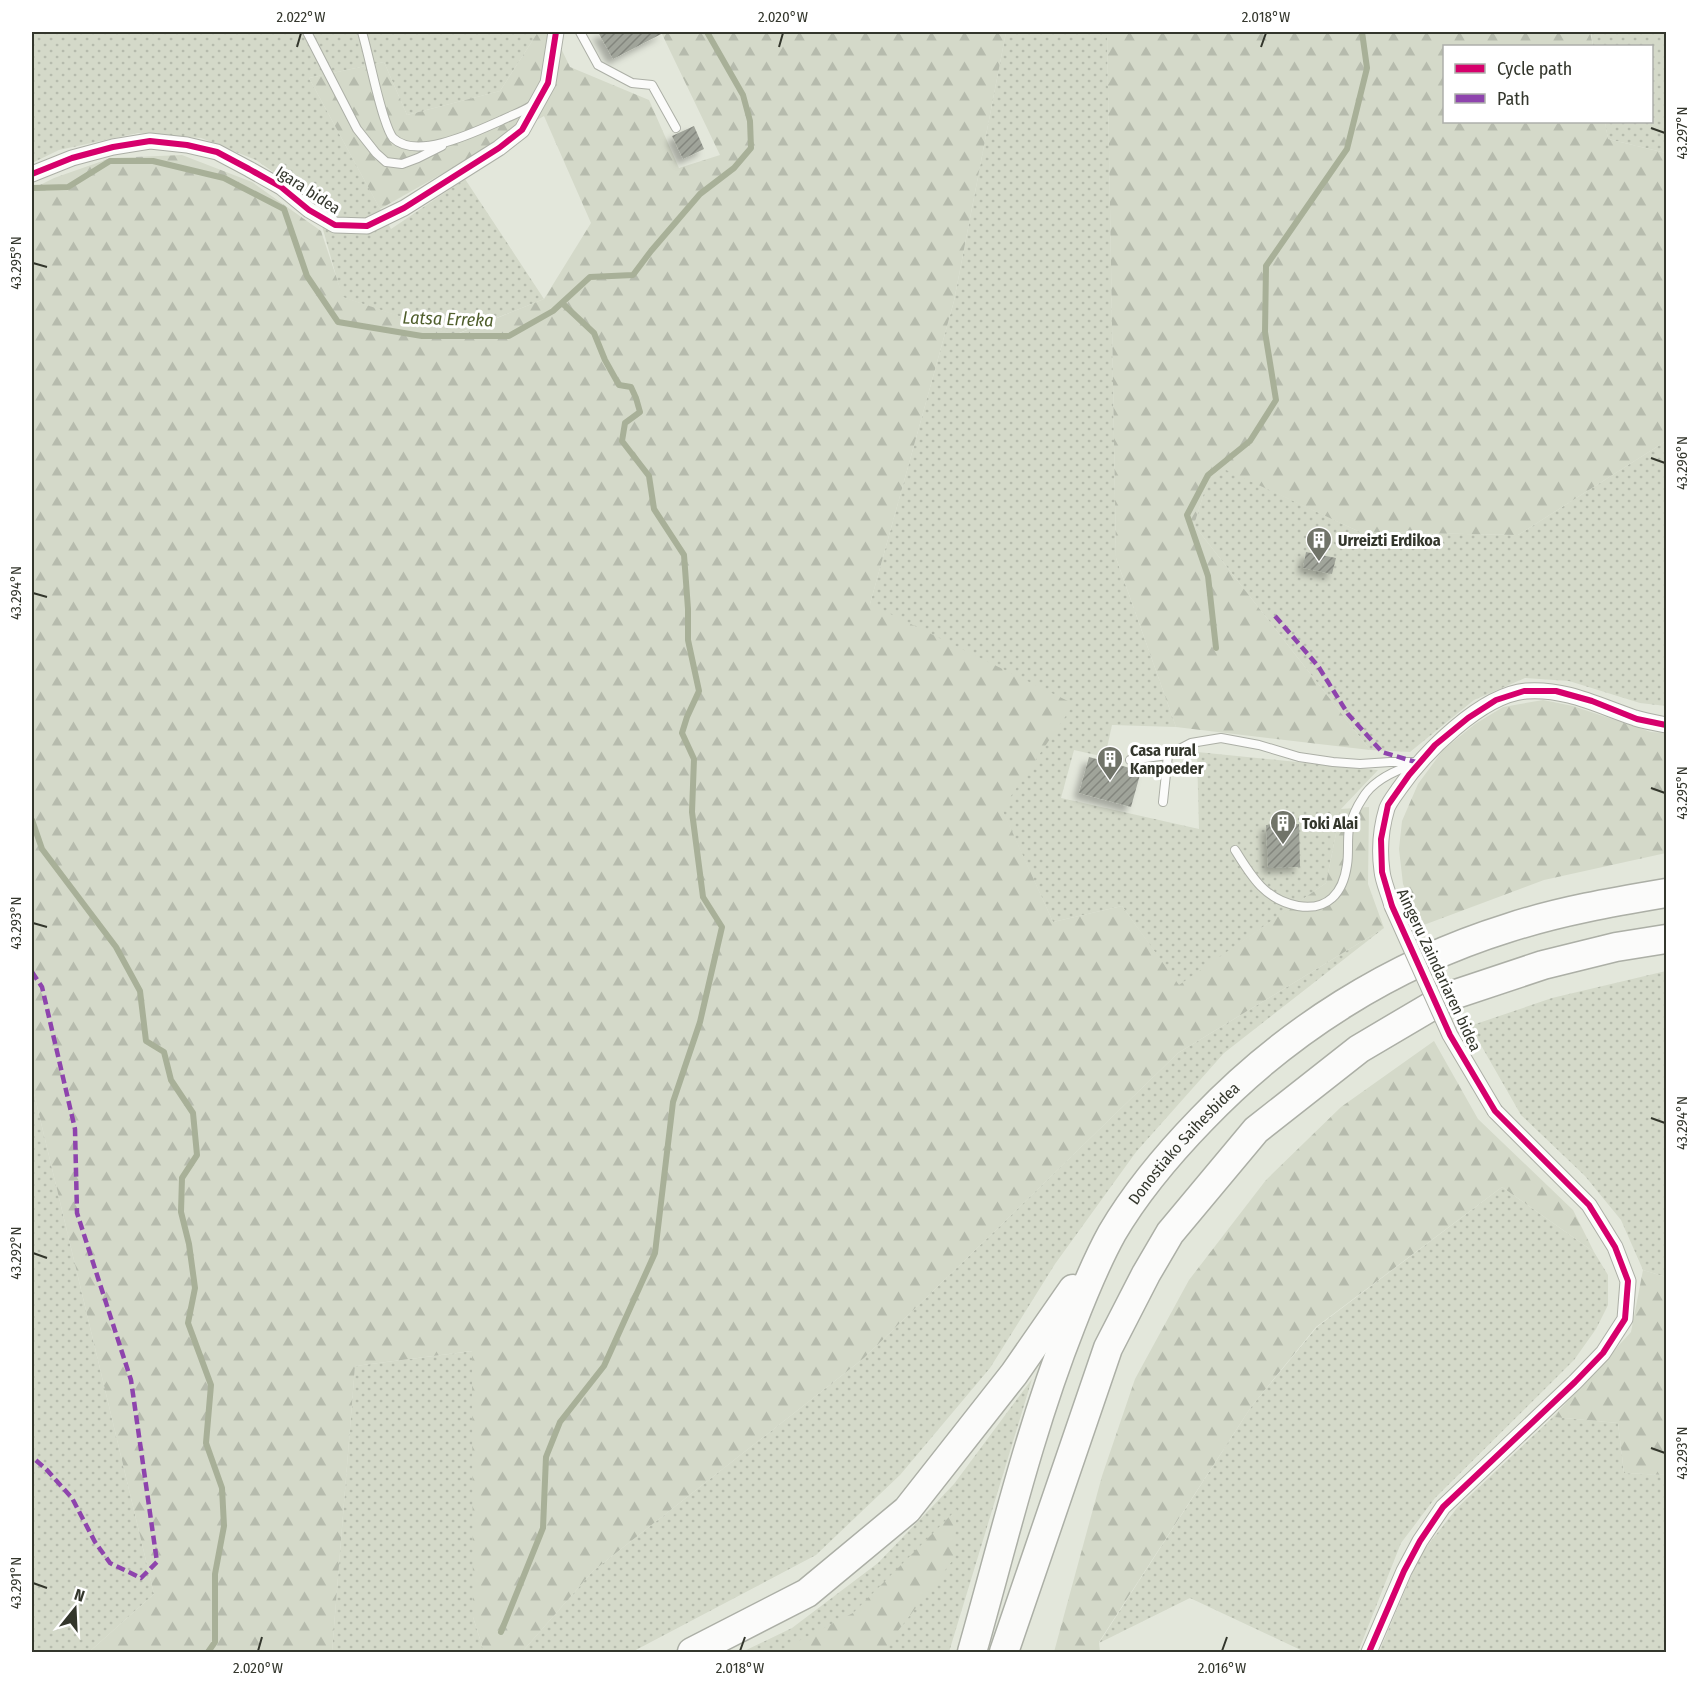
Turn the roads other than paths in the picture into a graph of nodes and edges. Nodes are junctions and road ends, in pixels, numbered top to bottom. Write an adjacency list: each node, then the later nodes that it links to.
1 (307, 32): 7 (lane)
2 (362, 32): 7 (lane)
3 (556, 32): 5 (street, Igara bidea)
4 (580, 32): 6 (lane)
5 (538, 101): 7 (lane); 8 (street, Igara bidea)
6 (676, 128)
7 (451, 141)
8 (32, 174)
9 (1666, 725): 12 (street, Aingeru Zaindariaren bidea)
10 (1168, 755): 11 (lane); 12 (lane); 13 (lane)
11 (1130, 759)
12 (1419, 763): 14 (lane); 23 (street, Aingeru Zaindariaren bidea, bridge)
13 (1162, 802)
14 (1235, 850)
15 (1666, 893): 17 (highway, Donostiako Saihesbidea)
16 (1666, 939): 18 (highway)
17 (1112, 1233): 19 (highway); 20 (highway, Donostiako Saihesbidea)
18 (1061, 1483): 21 (highway); 22 (highway)
19 (693, 1653)
20 (972, 1653)
21 (1004, 1653)
22 (1020, 1653)
23 (1369, 1653)

